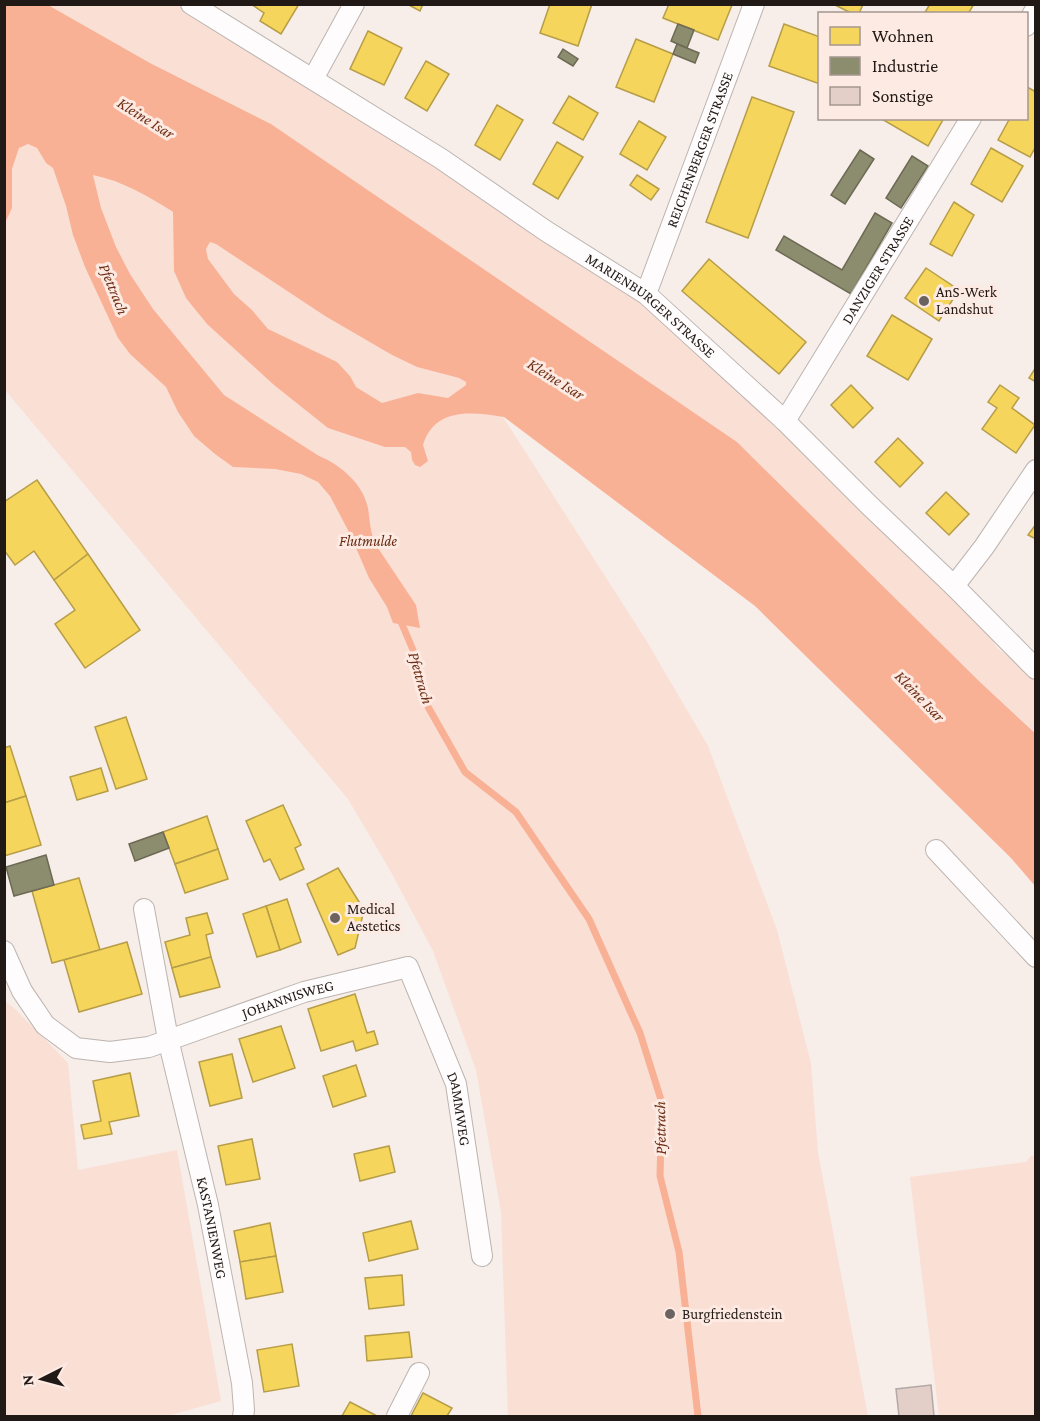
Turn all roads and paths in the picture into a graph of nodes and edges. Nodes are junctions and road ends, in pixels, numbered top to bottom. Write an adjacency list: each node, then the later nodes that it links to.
1 (354, 4): 6 (street)
2 (754, 4): 8 (street, REICHENBERGER STRASSE)
3 (204, 8): 6 (street, MARIENBURGER STRASSE)
4 (1035, 8): 5 (street)
5 (1028, 22)
6 (313, 79): 8 (street, MARIENBURGER STRASSE)
7 (970, 120): 9 (street, DANZIGER STRASSE)
8 (646, 294): 9 (street, MARIENBURGER STRASSE)
9 (785, 421): 11 (street, MARIENBURGER STRASSE)
10 (1035, 470): 11 (street)
11 (954, 586): 12 (street, MARIENBURGER STRASSE)
12 (1035, 669)
13 (936, 850): 16 (street)
14 (144, 909): 18 (street)
15 (4, 951): 18 (street, JOHANNISWEG)
16 (1035, 957)
17 (408, 967): 18 (street, JOHANNISWEG); 19 (street, DAMMWEG)
18 (168, 1039): 21 (street, KASTANIENWEG)
19 (482, 1256)
20 (419, 1373): 22 (street)
21 (243, 1416)
22 (398, 1416)

